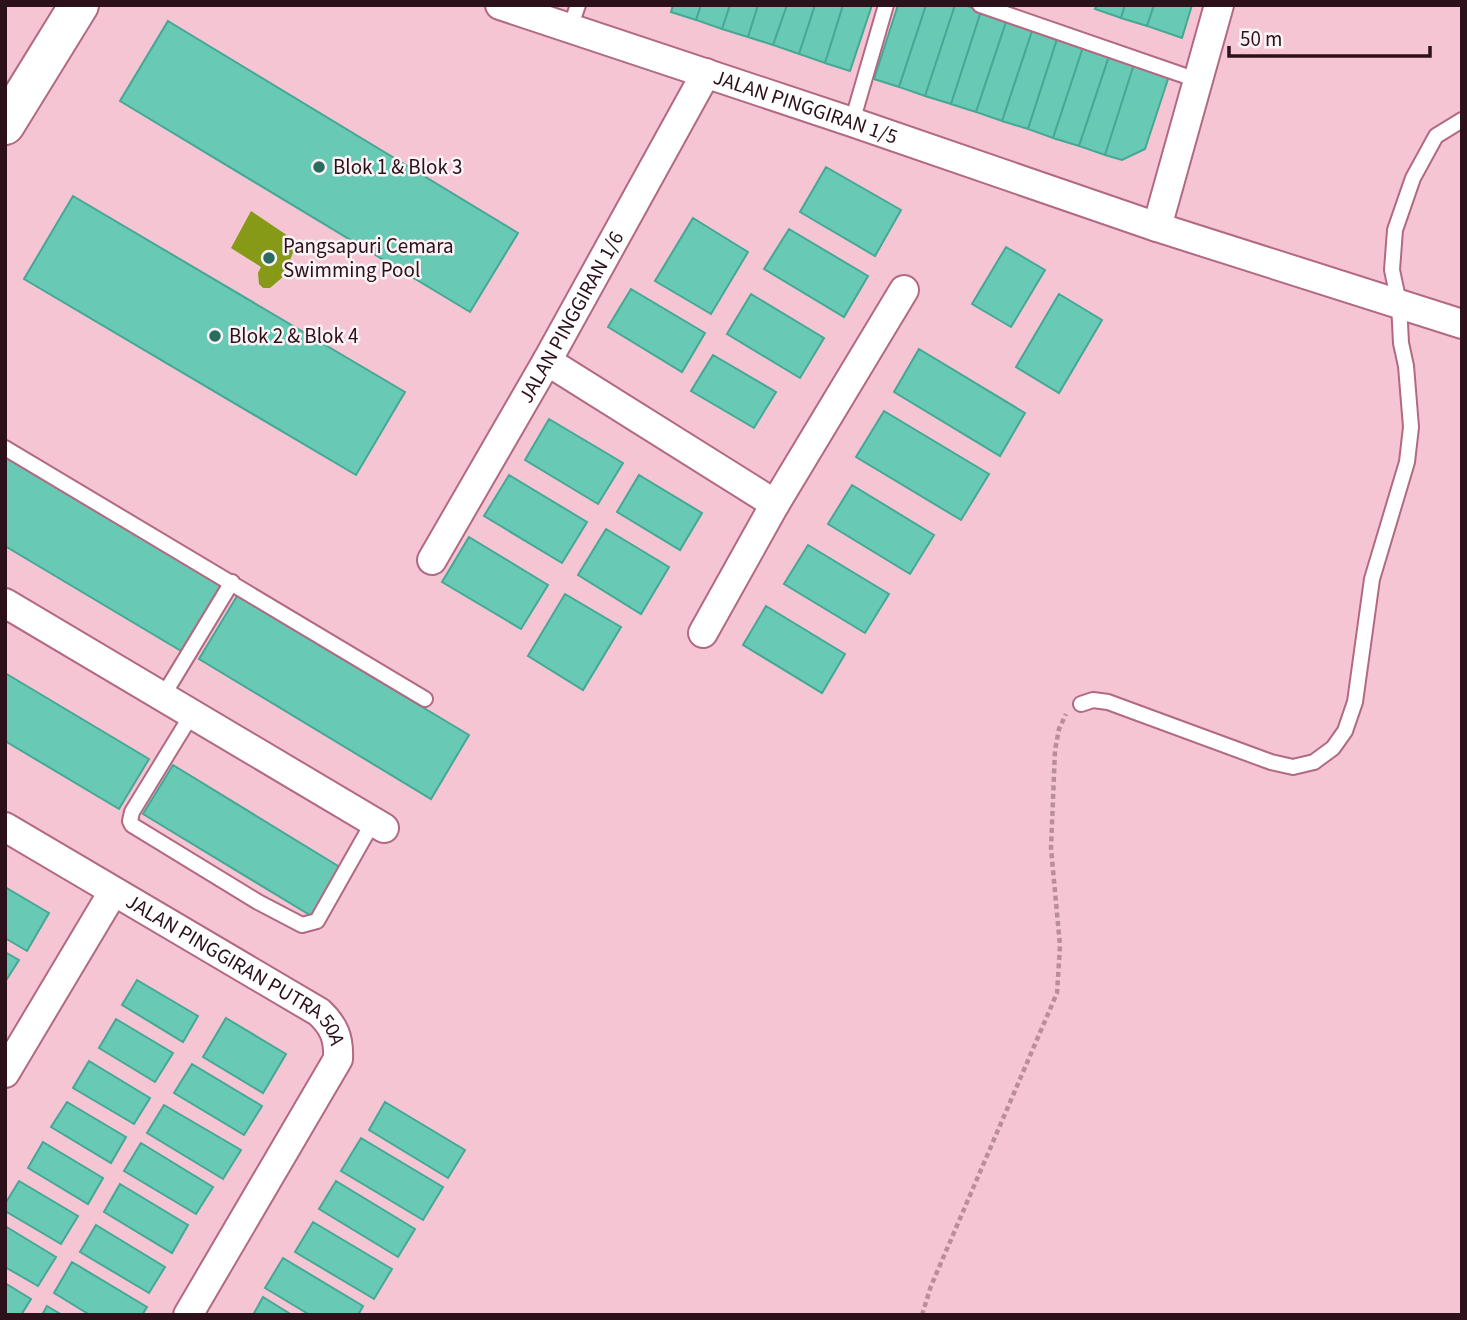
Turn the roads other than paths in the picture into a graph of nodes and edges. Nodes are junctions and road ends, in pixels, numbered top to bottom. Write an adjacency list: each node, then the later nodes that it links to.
1 (79, 5): 11 (street)
2 (500, 5): 6 (street, JALAN PINGGIRAN 1/5)
3 (886, 5): 10 (lane)
4 (980, 5): 8 (lane)
5 (1219, 5): 8 (street)
6 (574, 17): 7 (street, JALAN PINGGIRAN 1/5)
7 (706, 73): 10 (street, JALAN PINGGIRAN 1/5); 16 (street, JALAN PINGGIRAN 1/6)
8 (1200, 81): 12 (street)
9 (1462, 120): 14 (lane)
10 (852, 122): 12 (street, JALAN PINGGIRAN 1/5)
11 (5, 125)
12 (1157, 227): 14 (street, JALAN PINGGIRAN 1/5)
13 (904, 290): 18 (street)
14 (1399, 303): 15 (street, JALAN PINGGIRAN 1/5); 25 (lane)
15 (1462, 324)
16 (547, 361): 18 (street); 19 (street, JALAN PINGGIRAN 1/6)
17 (5, 448): 20 (lane)
18 (775, 504): 22 (street)
19 (432, 560)
20 (232, 582): 23 (lane); 24 (lane)
21 (5, 603): 23 (street)
22 (703, 633)
23 (163, 696): 26 (street)
24 (425, 699)
25 (1081, 704)
26 (192, 714): 27 (street); 27 (lane)
27 (379, 825)
28 (5, 827): 29 (street, JALAN PINGGIRAN PUTRA 50A)
29 (113, 892): 30 (street, JALAN PINGGIRAN PUTRA 50A); 31 (street, JALAN PINGGIRAN PUTRA 50A)
30 (5, 1073)
31 (188, 1315)

